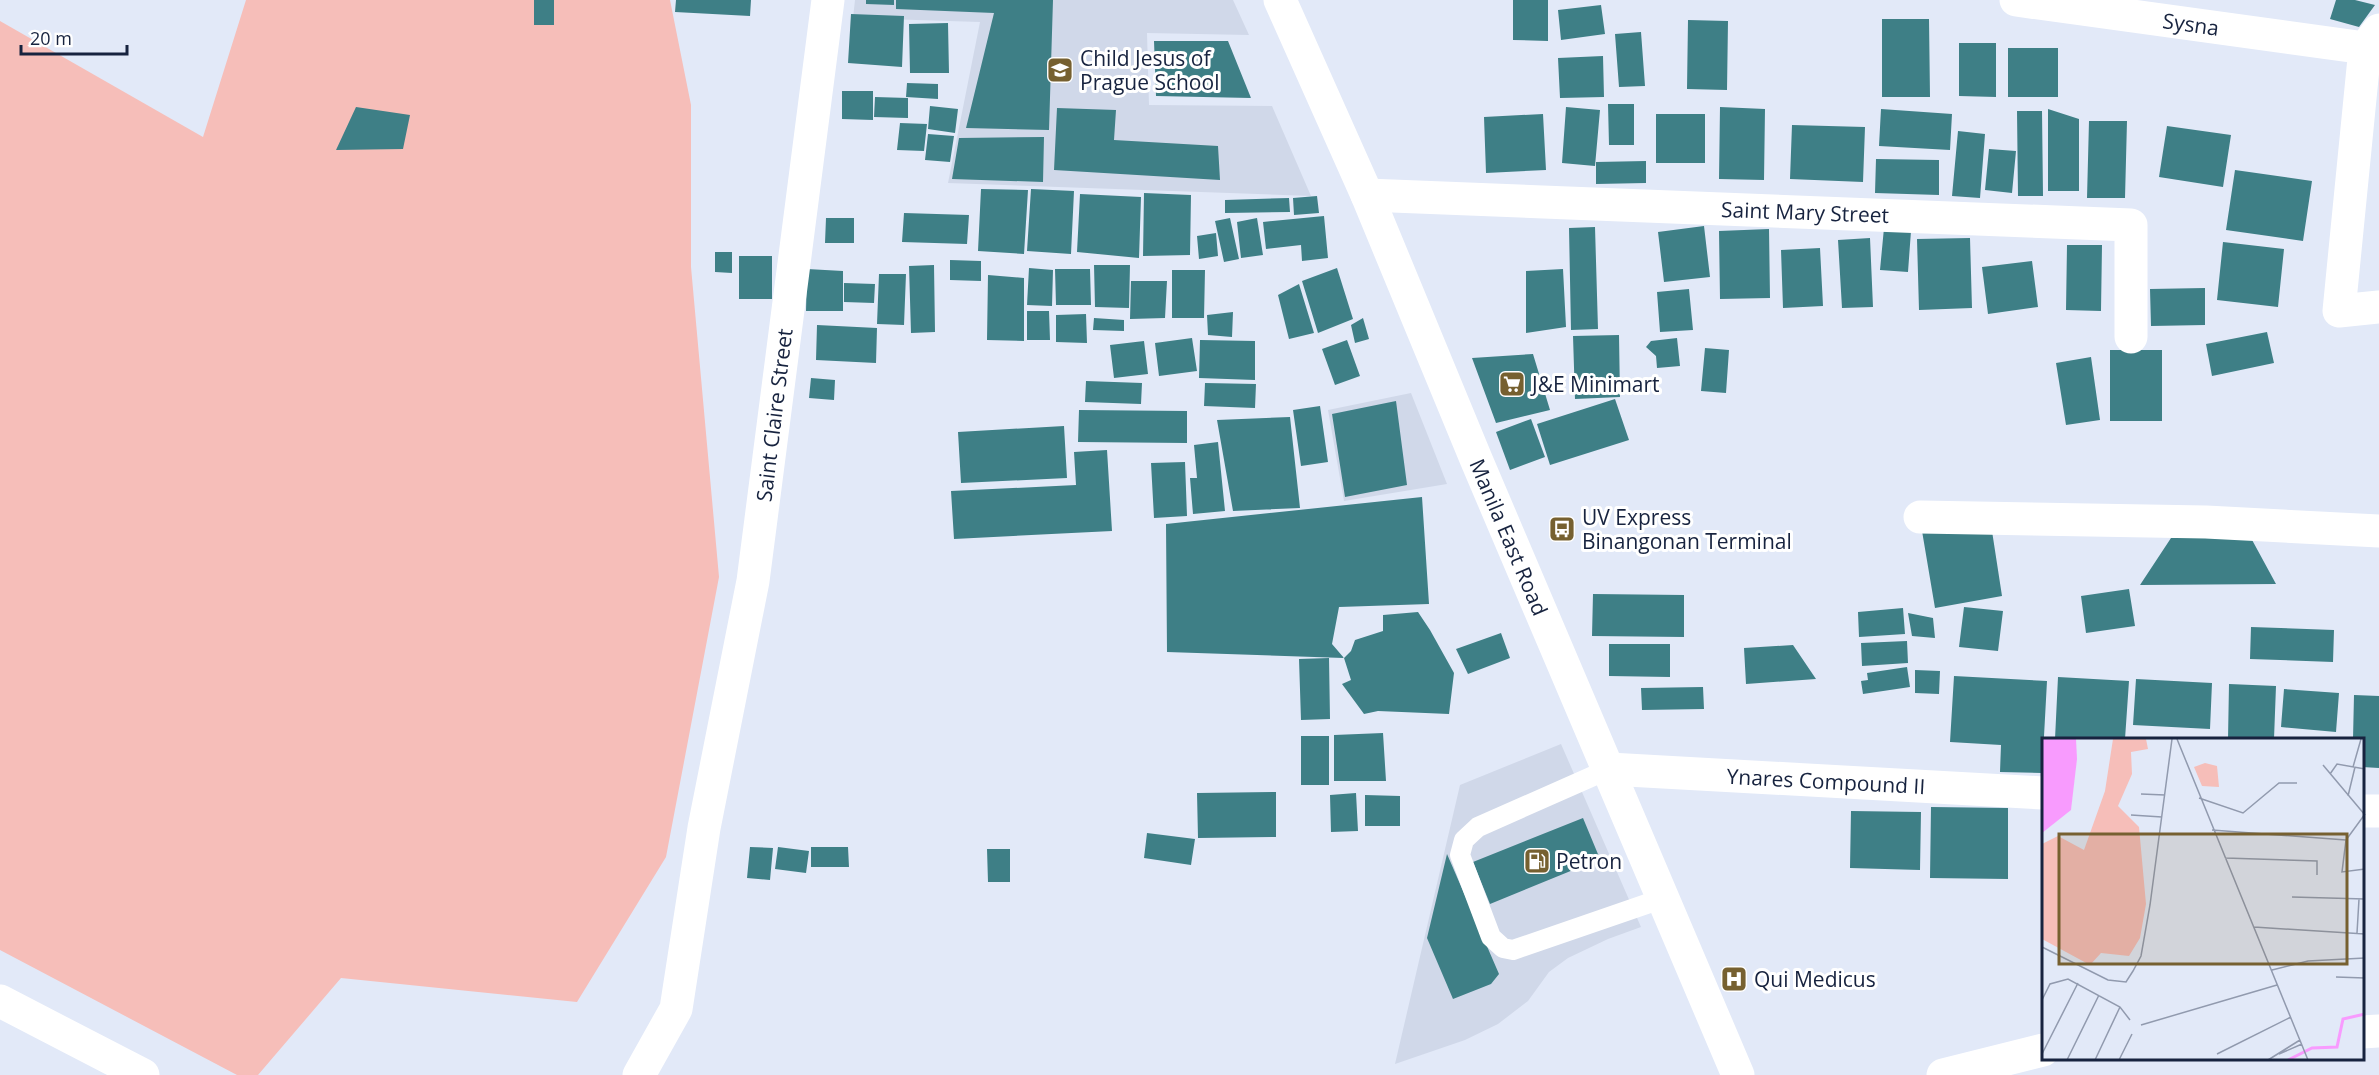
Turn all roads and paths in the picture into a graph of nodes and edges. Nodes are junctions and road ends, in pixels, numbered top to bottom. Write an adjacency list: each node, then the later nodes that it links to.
1 (828, 0): 20 (street, Saint Claire Street)
2 (1280, 0): 5 (street, Manila East Road)
3 (2016, 0): 4 (street, Sysna)
4 (2372, 39): 6 (street)
5 (1367, 195): 7 (street, Saint Mary Street); 10 (street, Manila East Road)
6 (2379, 307)
7 (2131, 337)
8 (1920, 517): 9 (street)
9 (2379, 531)
10 (1609, 769): 11 (street, Ynares Compound II); 14 (street, Manila East Road); 14 (lane)
11 (2042, 793)
12 (2364, 810): 13 (street)
13 (2379, 811)
14 (1664, 898): 21 (street, Manila East Road)
15 (0, 1001): 19 (street)
16 (2379, 1031): 17 (street)
17 (2364, 1032)
18 (2042, 1050): 22 (street)
19 (143, 1075)
20 (639, 1075)
21 (1738, 1075)
22 (1944, 1075)

